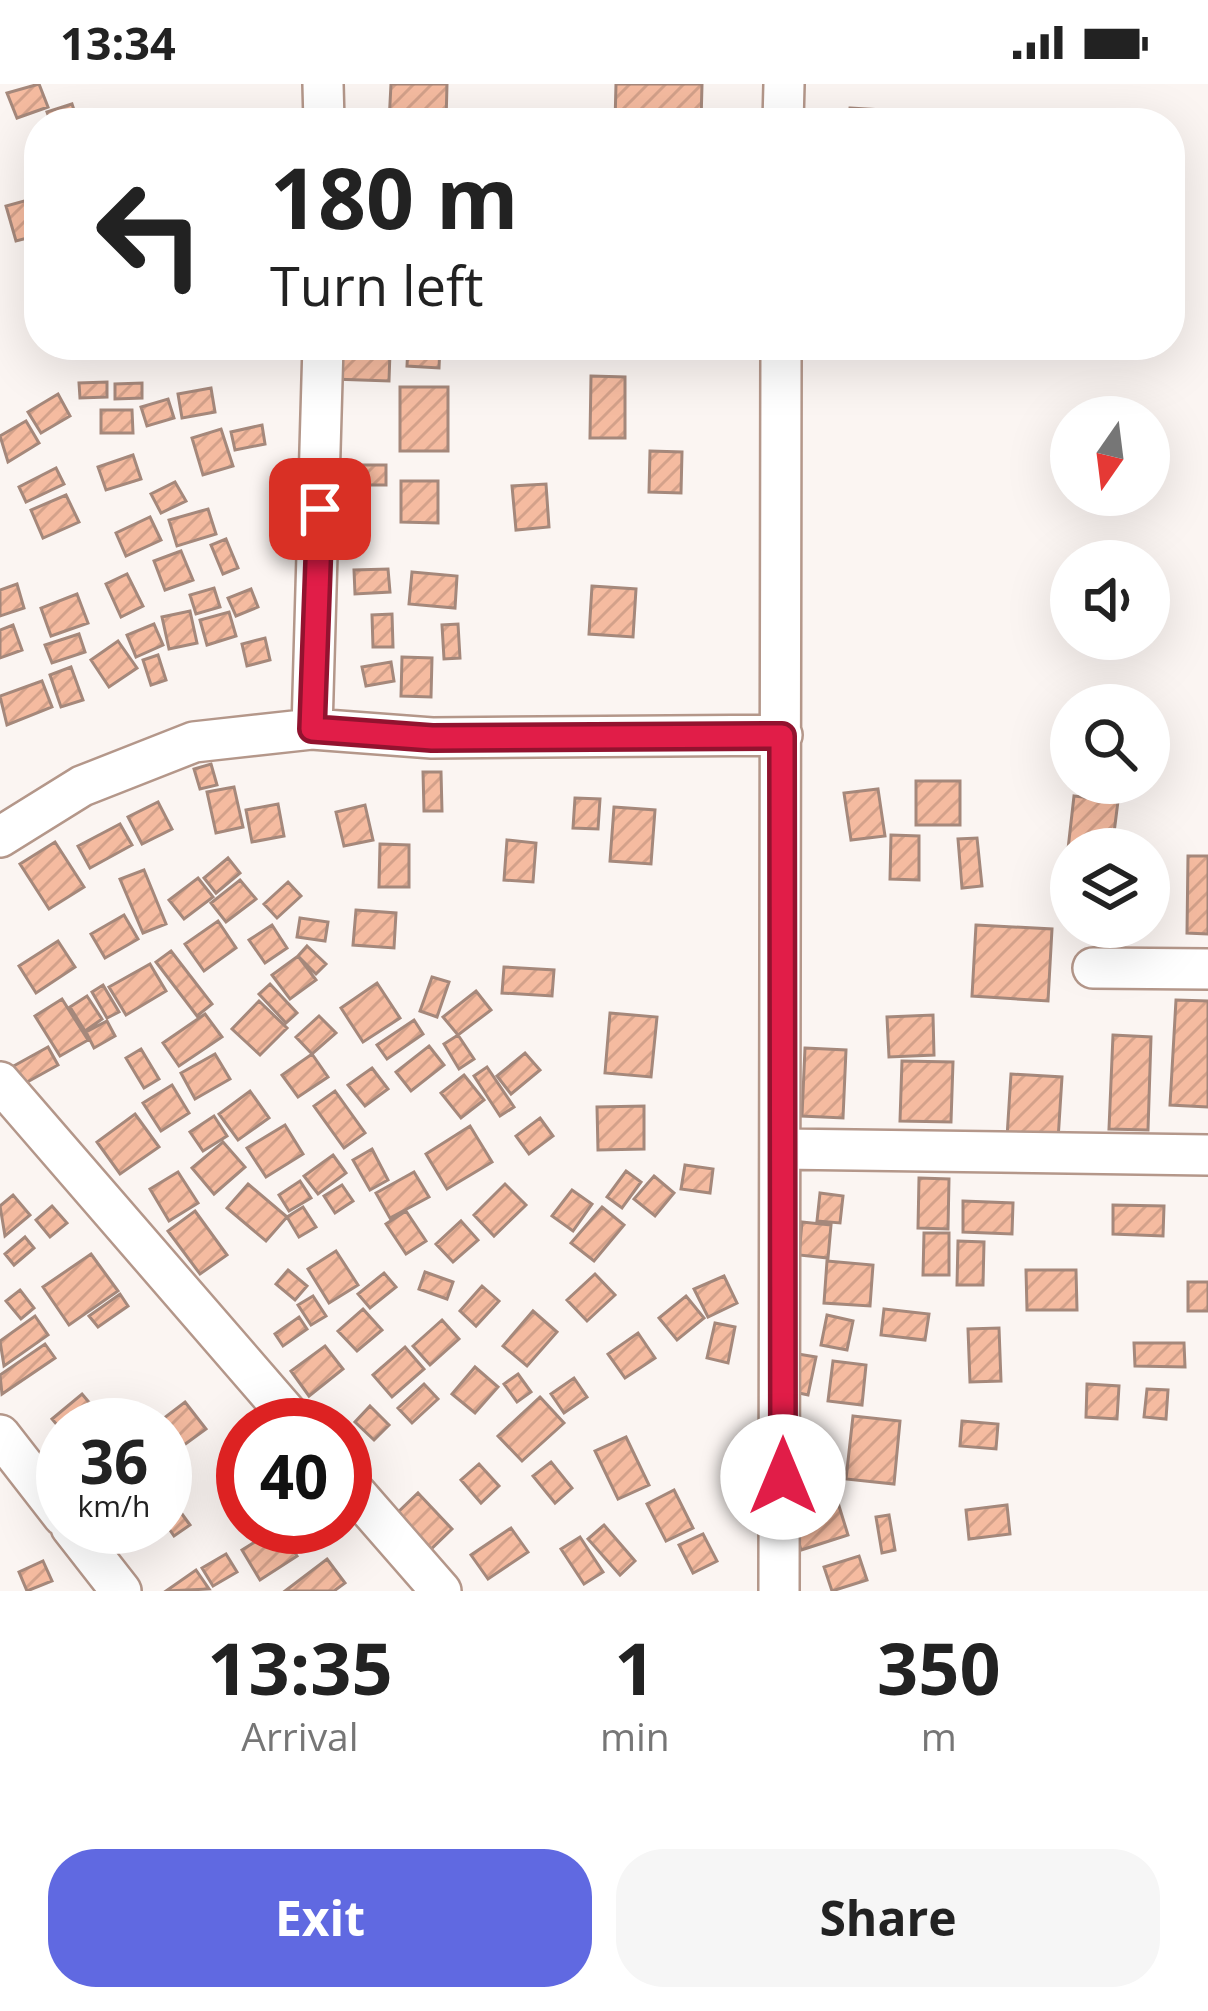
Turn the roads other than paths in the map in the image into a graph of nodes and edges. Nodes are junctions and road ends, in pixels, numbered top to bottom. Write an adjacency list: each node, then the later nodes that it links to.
1 (323, 360): 3 (street)
2 (781, 360): 4 (street)
3 (312, 729): 4 (street); 5 (street)
4 (782, 736): 9 (street)
5 (0, 837)
6 (1094, 968): 7 (street)
7 (1208, 969)
8 (0, 1082): 11 (street)
9 (782, 1149): 10 (street); 18 (street)
10 (1208, 1155)
11 (274, 1398)
12 (0, 1435): 13 (street)
13 (36, 1481)
14 (372, 1511): 17 (street)
15 (92, 1554): 16 (street)
16 (121, 1591)
17 (441, 1591)
18 (779, 1591)

